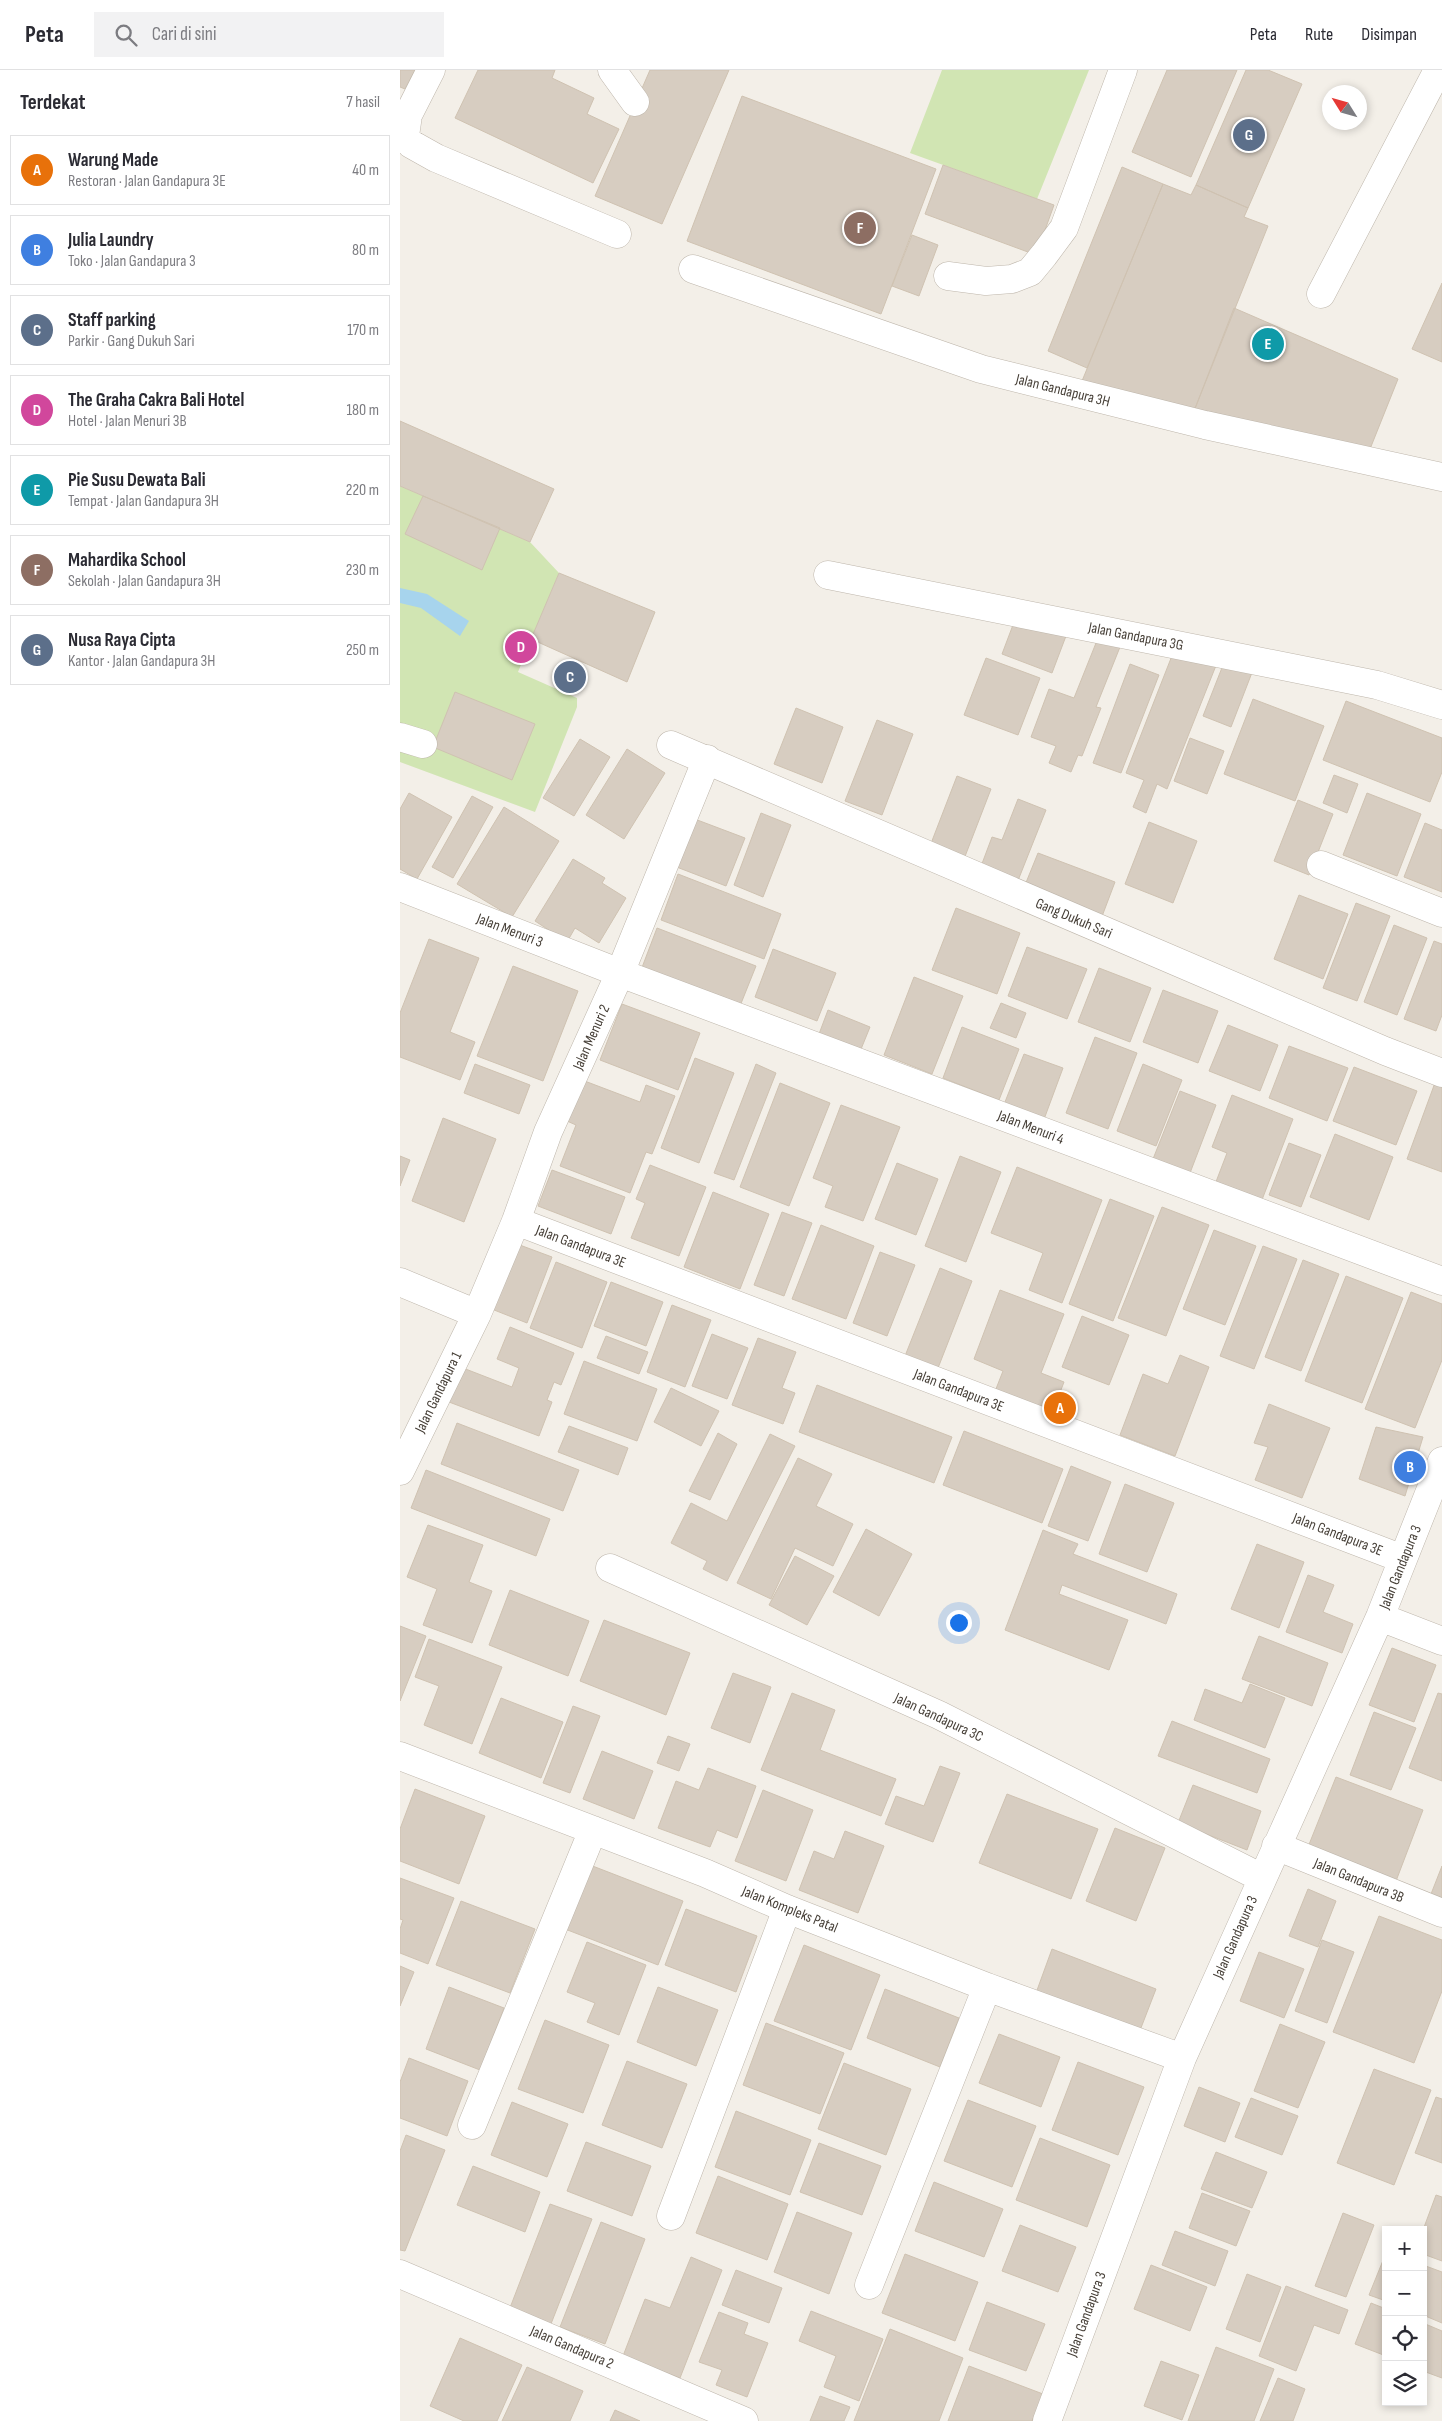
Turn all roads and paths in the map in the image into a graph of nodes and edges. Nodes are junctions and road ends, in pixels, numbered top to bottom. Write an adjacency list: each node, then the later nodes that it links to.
1 (430, 70): 6 (street)
2 (612, 70): 5 (street)
3 (1123, 70): 8 (street)
4 (1439, 74): 9 (street)
5 (635, 102)
6 (618, 234)
7 (692, 269): 10 (street, Jalan Gandapura 3H)
8 (948, 276)
9 (1321, 294)
10 (1442, 477)
11 (828, 575): 12 (street, Jalan Gandapura 3G)
12 (1442, 705)
13 (671, 745): 14 (street, Gang Dukuh Sari)
14 (707, 760): 18 (street, Jalan Menuri 2); 19 (street, Gang Dukuh Sari)
15 (1321, 865): 17 (street)
16 (400, 887): 18 (street, Jalan Menuri 3)
17 (1442, 913)
18 (620, 973): 20 (street, Jalan Menuri 2); 21 (street, Jalan Menuri 4)
19 (1442, 1073)
20 (516, 1221): 23 (street, Jalan Menuri 2); 26 (street, Jalan Gandapura 3E)
21 (1442, 1280)
22 (400, 1282): 23 (street)
23 (477, 1314): 25 (street, Jalan Gandapura 1)
24 (1442, 1461): 26 (street, Jalan Gandapura 3)
25 (400, 1471)
26 (1403, 1559): 28 (street, Jalan Gandapura 3)
27 (610, 1568): 33 (street, Jalan Gandapura 3C)
28 (1380, 1617): 29 (street); 32 (street, Jalan Gandapura 3)
29 (1442, 1641)
30 (400, 1756): 31 (street, Jalan Kompleks Patal)
31 (593, 1830): 34 (street, Jalan Kompleks Patal); 38 (street)
32 (1276, 1846): 33 (street, Jalan Gandapura 3); 35 (street, Jalan Gandapura 3B)
33 (1262, 1878): 37 (street, Jalan Gandapura 3)
34 (788, 1909): 36 (street, Jalan Kompleks Patal); 39 (street)
35 (1442, 1913)
36 (986, 1987): 37 (street, Jalan Kompleks Patal); 41 (street)
37 (1182, 2058): 43 (street, Jalan Gandapura 3)
38 (472, 2125)
39 (671, 2216)
40 (400, 2274): 42 (street, Jalan Gandapura 2)
41 (869, 2285)
42 (744, 2421)
43 (1047, 2421)

